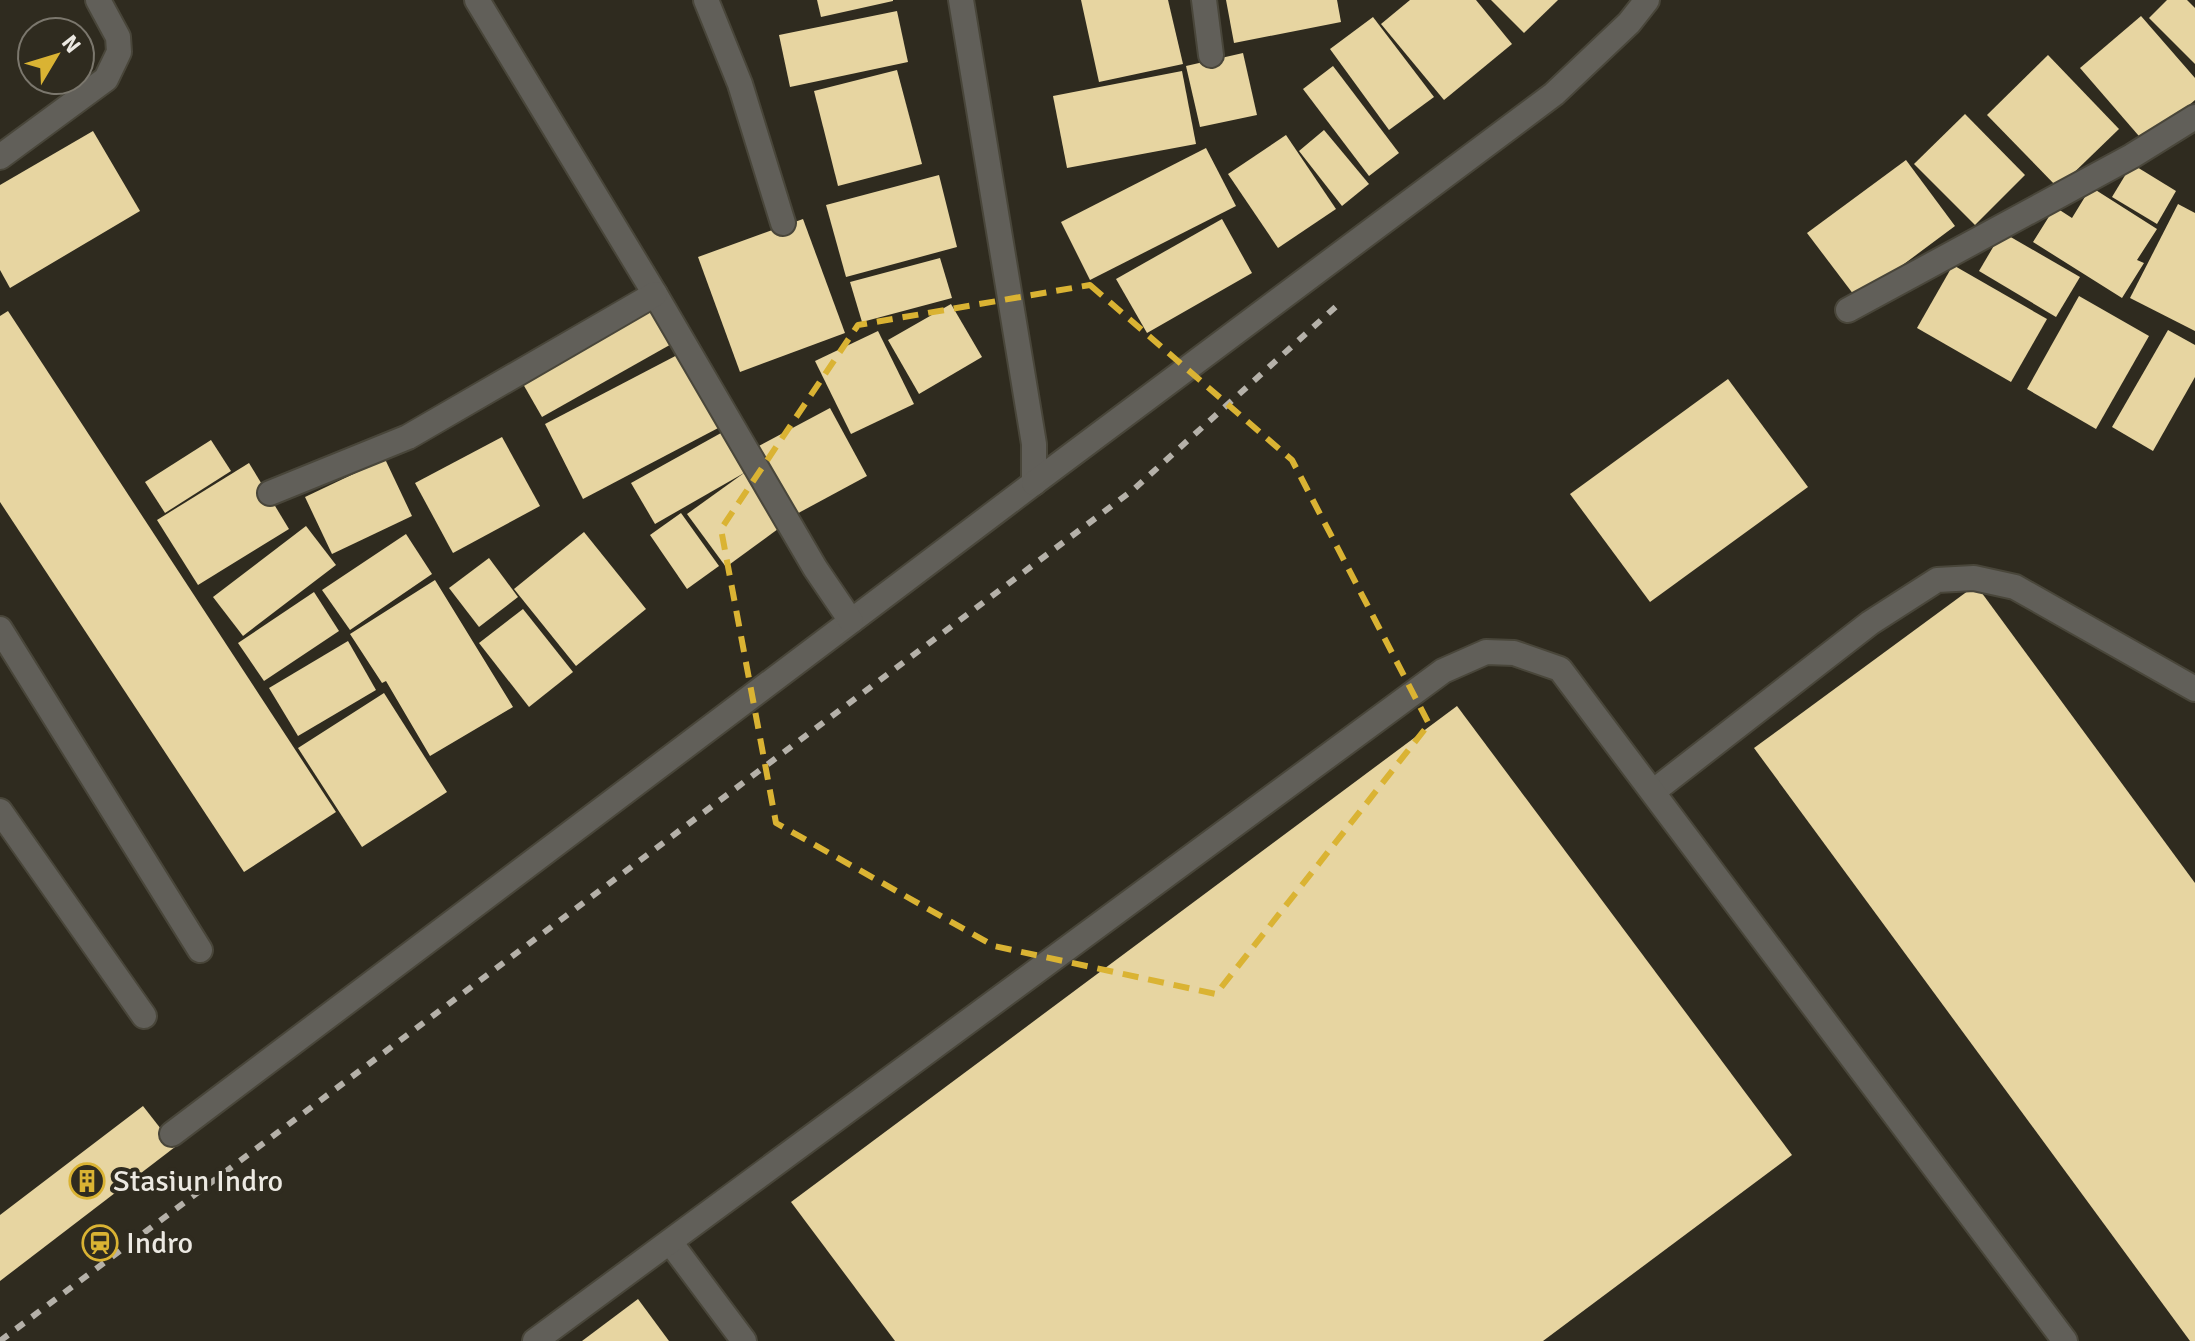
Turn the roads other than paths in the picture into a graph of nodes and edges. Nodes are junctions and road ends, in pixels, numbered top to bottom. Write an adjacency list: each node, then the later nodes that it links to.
1 (98, 0): 9 (street)
2 (477, 0): 11 (street)
3 (706, 0): 10 (street)
4 (961, 0): 13 (street)
5 (1204, 0): 7 (street)
6 (1647, 0): 13 (street)
7 (1211, 55)
8 (2195, 117): 12 (street)
9 (0, 157)
10 (783, 223)
11 (655, 294): 14 (street); 15 (street)
12 (1848, 310)
13 (1034, 483): 15 (street)
14 (270, 493)
15 (851, 621): 22 (street)
16 (0, 629): 20 (street)
17 (2195, 689): 18 (street)
18 (1654, 791): 23 (street); 26 (street)
19 (0, 811): 21 (street)
20 (200, 950)
21 (144, 1016)
22 (172, 1134)
23 (670, 1242): 24 (street); 25 (street)
24 (535, 1341)
25 (744, 1341)
26 (2065, 1341)

